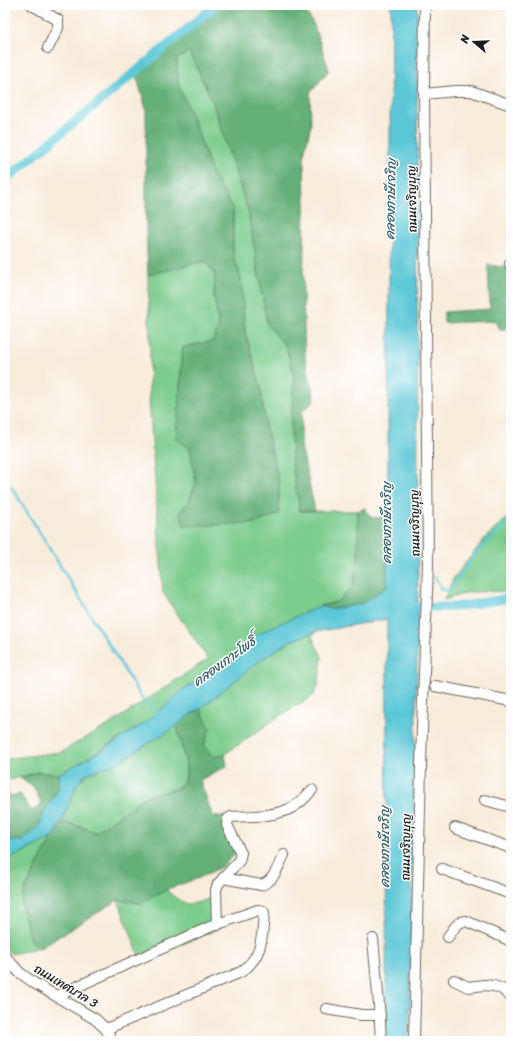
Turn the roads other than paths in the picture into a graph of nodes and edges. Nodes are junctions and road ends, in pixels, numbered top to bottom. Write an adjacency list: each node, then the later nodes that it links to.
1 (32, 5): 3 (street)
2 (425, 5): 4 (street, ถนนเจริญบุญ)
3 (48, 48)
4 (424, 94): 5 (street); 30 (street, ถนนเจริญบุญ)
5 (511, 105)
6 (435, 686): 7 (street)
7 (511, 702)
8 (312, 790): 15 (street)
9 (485, 800): 10 (street)
10 (511, 807)
11 (455, 828): 12 (street)
12 (511, 848)
13 (284, 855): 15 (street)
14 (442, 869): 16 (street)
15 (223, 878): 17 (street)
16 (511, 894)
17 (217, 924): 23 (street); 27 (street)
18 (448, 937): 20 (street)
19 (373, 939): 26 (street)
20 (511, 941)
21 (5, 956): 23 (street, ถนนเทศบาล 3)
22 (454, 980): 24 (street)
23 (56, 996): 27 (street, ถนนเทศบาล 3)
24 (511, 997)
25 (326, 1009): 26 (street)
26 (380, 1015): 29 (street)
27 (106, 1029): 28 (street, ถนนเทศบาล 3)
28 (112, 1041)
29 (381, 1041)
30 (414, 1041)

